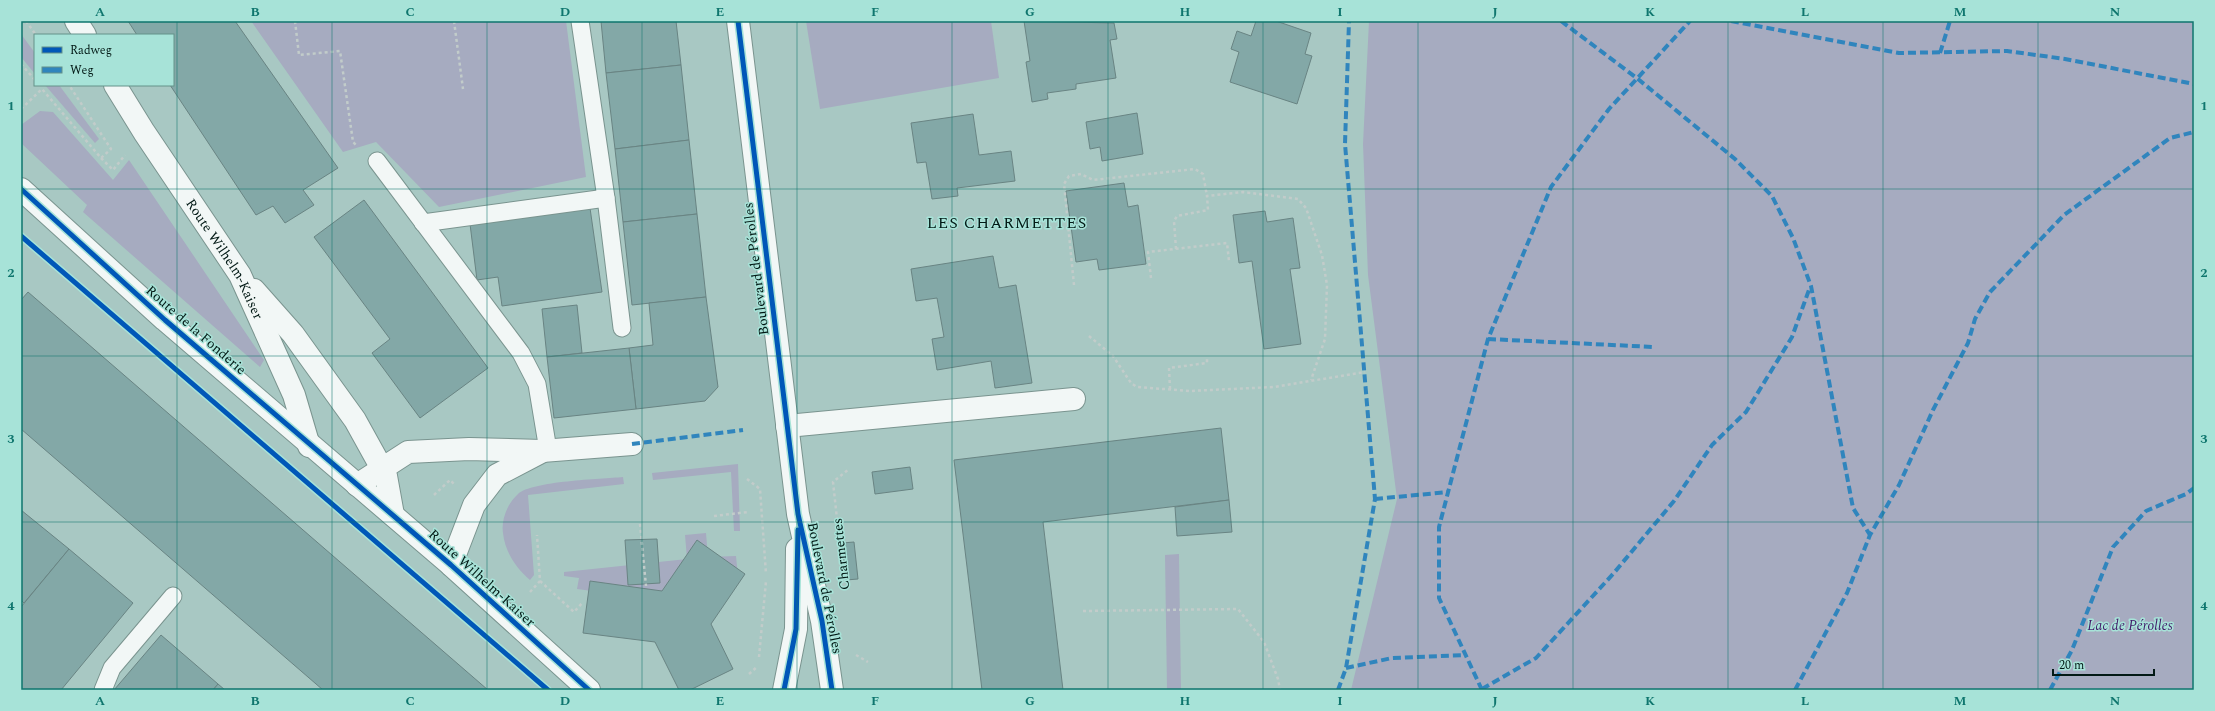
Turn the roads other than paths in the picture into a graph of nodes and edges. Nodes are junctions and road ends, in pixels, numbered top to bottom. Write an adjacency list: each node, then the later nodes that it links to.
1 (76, 21): 4 (main road)
2 (580, 21): 8 (lane)
3 (738, 21): 13 (main road, Boulevard de Pérolles)
4 (84, 34)
5 (116, 86): 10 (main road, Route Wilhelm-Kaiser)
6 (377, 161): 9 (lane)
7 (21, 189): 15 (main road, Route de la Fonderie)
8 (606, 198): 9 (lane); 11 (lane)
9 (423, 223): 16 (lane)
10 (240, 275): 15 (main road, Route Wilhelm-Kaiser); 17 (main road)
11 (622, 328)
12 (1074, 399): 13 (main road)
13 (787, 426): 19 (main road, Boulevard de Pérolles)
14 (632, 444): 16 (main road)
15 (309, 446): 18 (main road, Route de la Fonderie)
16 (545, 451): 17 (main road); 21 (main road)
17 (381, 469): 18 (main road); 20 (main road)
18 (357, 486): 20 (main road, Route Wilhelm-Kaiser)
19 (798, 514): 25 (main road, Boulevard de Pérolles); 26 (main road, Boulevard de Pérolles)
20 (393, 515): 21 (main road, Route Wilhelm-Kaiser)
21 (451, 565): 24 (main road, Route Wilhelm-Kaiser)
22 (173, 596): 23 (lane)
23 (103, 690)
24 (589, 690)
25 (784, 690)
26 (832, 690)

